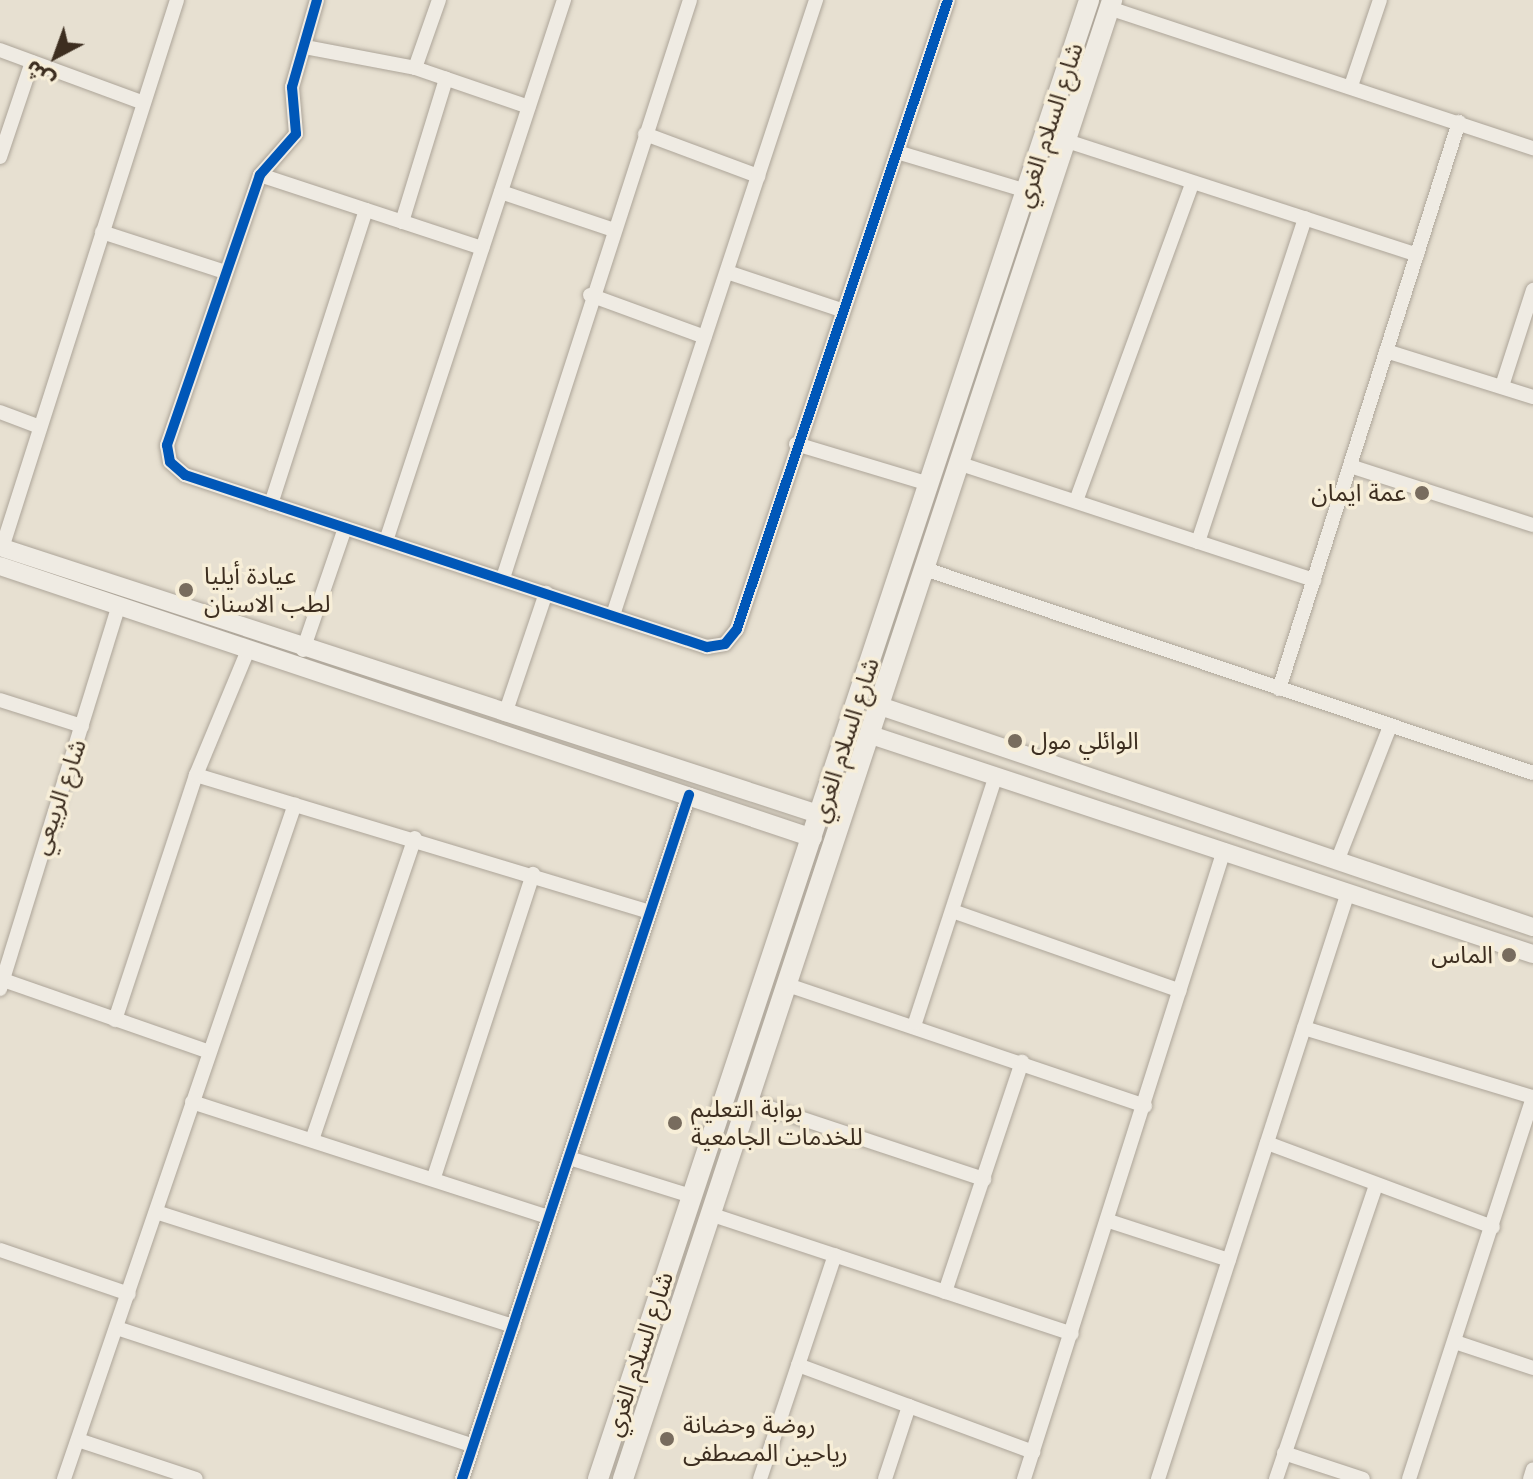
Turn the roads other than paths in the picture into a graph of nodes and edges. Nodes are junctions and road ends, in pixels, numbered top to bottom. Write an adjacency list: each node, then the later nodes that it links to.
1 (177, 0): 17 (street)
2 (317, 0): 11 (street)
3 (439, 0): 14 (street)
4 (564, 0): 18 (street)
5 (690, 0): 20 (street)
6 (816, 0): 26 (street)
7 (948, 0): 23 (street)
8 (1089, 0): 28 (main road, شارع السلام الغري)
9 (1380, 0): 16 (street)
10 (1110, 4): 16 (street); 21 (main road, شارع السلام الغري)
11 (305, 47): 14 (street); 25 (street)
12 (0, 50): 13 (street)
13 (32, 62): 17 (street); 24 (street)
14 (415, 68): 15 (street)
15 (446, 79): 18 (street); 32 (street)
16 (1351, 86): 19 (street)
17 (144, 103): 34 (street)
18 (529, 107): 29 (street)
19 (1459, 122): 22 (street); 36 (street)
20 (645, 134): 26 (street); 33 (street)
21 (1067, 141): 27 (street); 41 (main road, شارع السلام الغري)
22 (1533, 148)
23 (897, 152): 28 (street); 42 (street)
24 (0, 157)
25 (260, 175): 30 (street); 37 (street)
26 (758, 176): 38 (street)
27 (1192, 184): 31 (street); 53 (street)
28 (1027, 191): 41 (main road, شارع السلام الغري)
29 (501, 192): 33 (street); 35 (street)
30 (366, 210): 32 (street); 54 (street)
31 (1305, 218): 36 (street); 58 (street)
32 (402, 222): 35 (street)
33 (611, 229): 40 (street)
34 (102, 232): 37 (street); 48 (street)
35 (482, 248): 57 (street)
36 (1417, 255): 44 (street)
37 (225, 272): 54 (street)
38 (727, 272): 42 (street); 43 (street)
39 (1533, 290): 45 (street)
40 (590, 295): 43 (street); 62 (street)
41 (1000, 309): 50 (main road, شارع السلام الغري); 52 (main road, شارع السلام الغري)
42 (841, 310): 49 (street)
43 (705, 337): 66 (street)
44 (1386, 351): 45 (street); 51 (street)
45 (1502, 386): 46 (street)
46 (1533, 397)
47 (0, 412): 48 (street)
48 (40, 427): 59 (street)
49 (796, 444): 52 (street); 66 (street)
50 (961, 464): 53 (street); 60 (main road, شارع السلام الغري)
51 (1350, 466): 55 (street); 63 (street)
52 (929, 484): 81 (main road, شارع السلام الغري)
53 (1076, 501): 58 (street)
54 (271, 504): 56 (street)
55 (1533, 525)
56 (345, 528): 57 (street); 68 (street)
57 (386, 541): 62 (street)
58 (1198, 542): 63 (street)
59 (1, 553): 61 (street)
60 (925, 569): 69 (street); 71 (main road, شارع السلام الغري)
61 (64, 577): 65 (street); 68 (street)
62 (503, 578): 64 (street)
63 (1314, 580): 69 (street)
64 (546, 593): 66 (street); 72 (street)
65 (119, 605): 67 (street); 73 (street, شارع الربيعي)
66 (613, 615)
67 (248, 650): 77 (street); 79 (street)
68 (303, 650): 72 (street)
69 (1279, 689): 74 (street)
70 (0, 700): 73 (street)
71 (880, 706): 75 (main road, شارع السلام الغري); 85 (street)
72 (505, 714): 81 (street)
73 (82, 726): 94 (street, شارع الربيعي)
74 (1390, 726): 76 (street); 85 (street)
75 (871, 735): 78 (street); 95 (main road, شارع السلام الغري)
76 (1533, 773)
77 (196, 775): 80 (street); 97 (street)
78 (995, 778): 84 (street); 89 (street)
79 (689, 795): 83 (street); 88 (street)
80 (295, 804): 82 (street); 100 (street)
81 (821, 815): 83 (main road, شارع السلام الغري)
82 (415, 838): 86 (street); 106 (street)
83 (813, 838): 109 (main road, شارع السلام الغري)
84 (1224, 850): 87 (street); 96 (street)
85 (1338, 859): 90 (street)
86 (533, 874): 88 (street); 111 (street)
87 (1348, 892): 92 (street); 99 (street)
88 (650, 912): 108 (street)
89 (955, 912): 96 (street); 98 (street)
90 (1488, 912): 91 (street); 92 (street)
91 (1533, 927)
92 (1478, 937): 93 (street)
93 (1533, 954)
94 (2, 984): 97 (street)
95 (788, 985): 98 (street); 103 (main road, شارع السلام الغري)
96 (1180, 991): 105 (street)
97 (115, 1020): 100 (street)
98 (915, 1023): 101 (street)
99 (1304, 1028): 102 (street); 107 (street)
100 (207, 1051): 104 (street)
101 (1022, 1062): 105 (street); 112 (street)
102 (1533, 1097): 119 (street)
103 (749, 1101): 110 (main road, شارع السلام الغري); 112 (street)
104 (192, 1102): 106 (street); 115 (street)
105 (1145, 1106): 118 (street)
106 (312, 1140): 111 (street)
107 (1267, 1143): 113 (street); 122 (street)
108 (569, 1158): 114 (street); 117 (street)
109 (704, 1158): 110 (main road); 114 (main road, شارع السلام الغري)
110 (728, 1167): 116 (main road, شارع السلام الغري)
111 (434, 1177): 117 (street)
112 (984, 1179): 123 (street)
113 (1376, 1186): 119 (street); 135 (street)
114 (691, 1196): 140 (main road, شارع السلام الغري)
115 (159, 1213): 124 (street); 125 (street)
116 (710, 1214): 121 (street); 141 (main road, شارع السلام الغري)
117 (549, 1217): 125 (street)
118 (1109, 1221): 122 (street); 127 (street)
119 (1493, 1227): 128 (street)
120 (0, 1250): 124 (street)
121 (835, 1255): 123 (street); 129 (street)
122 (1229, 1260): 145 (street)
123 (945, 1292): 127 (street)
124 (129, 1294): 126 (street)
125 (513, 1326): 133 (street)
126 (117, 1328): 132 (street); 133 (street)
127 (1072, 1334): 134 (street)
128 (1455, 1342): 130 (street); 148 (street)
129 (798, 1365): 131 (street); 142 (street)
130 (1533, 1368)
131 (909, 1406): 134 (street); 143 (street)
132 (78, 1440): 137 (street); 138 (street)
133 (473, 1446): 139 (street)
134 (1033, 1452): 144 (street)
135 (1284, 1453): 146 (street); 147 (street)
136 (1533, 1469): 149 (street)
137 (64, 1479)
138 (196, 1479)
139 (463, 1479)
140 (598, 1479)
141 (623, 1479)
142 (760, 1479)
143 (885, 1479)
144 (1024, 1479)
145 (1158, 1479)
146 (1276, 1479)
147 (1363, 1479)
148 (1409, 1479)
149 (1530, 1479)

